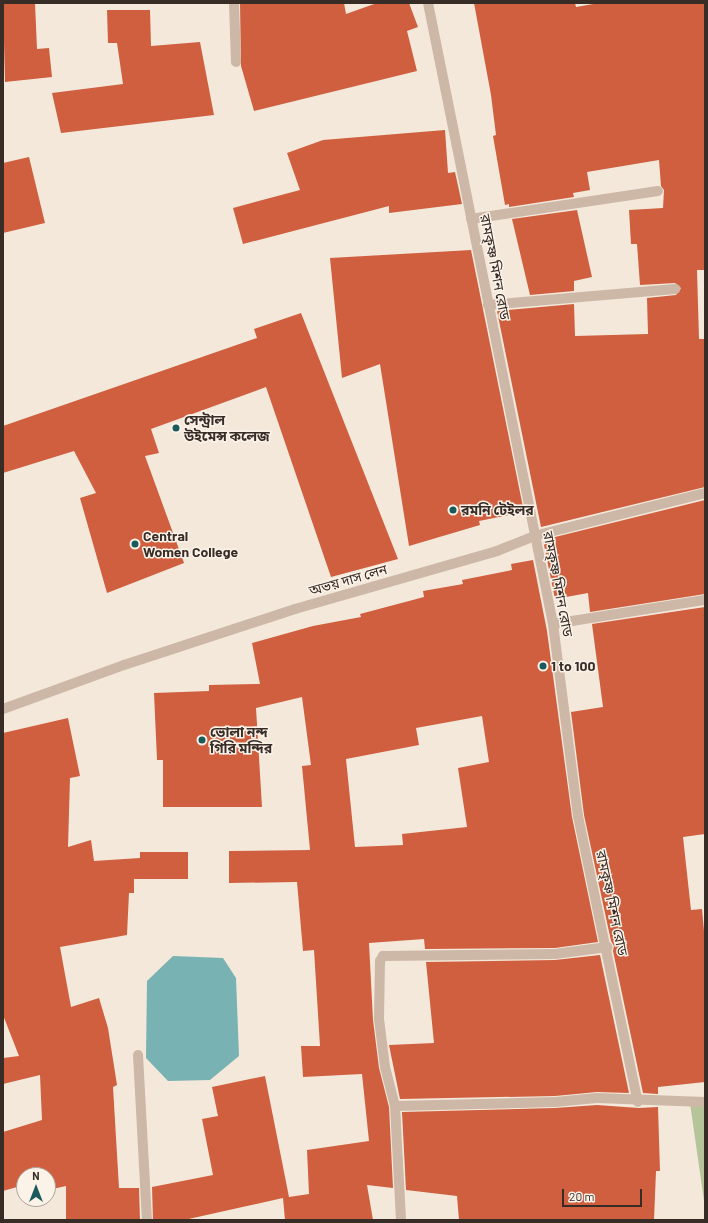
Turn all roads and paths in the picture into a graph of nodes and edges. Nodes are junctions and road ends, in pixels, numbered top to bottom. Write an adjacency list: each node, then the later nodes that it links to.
1 (234, 3): 3 (street)
2 (428, 3): 5 (street, রামকৃষ্ণ মিশন রোড)
3 (236, 62)
4 (658, 192): 5 (street)
5 (471, 219): 7 (street, রামকৃষ্ণ মিশন রোড)
6 (675, 289): 7 (street)
7 (488, 305): 9 (street, রামকৃষ্ণ মিশন রোড)
8 (705, 493): 9 (street, অভয় দাস লেন)
9 (534, 536): 11 (street, রামকৃষ্ণ মিশন রোড); 12 (street, অভয় দাস লেন)
10 (705, 600): 11 (street)
11 (553, 624): 13 (street, রামকৃষ্ণ মিশন রোড)
12 (3, 708)
13 (608, 948): 15 (street, রামকৃষ্ণ মিশন রোড); 17 (street)
14 (138, 1055): 18 (street)
15 (638, 1102): 16 (street); 17 (street)
16 (705, 1102)
17 (395, 1106): 19 (street)
18 (147, 1220)
19 (401, 1220)

